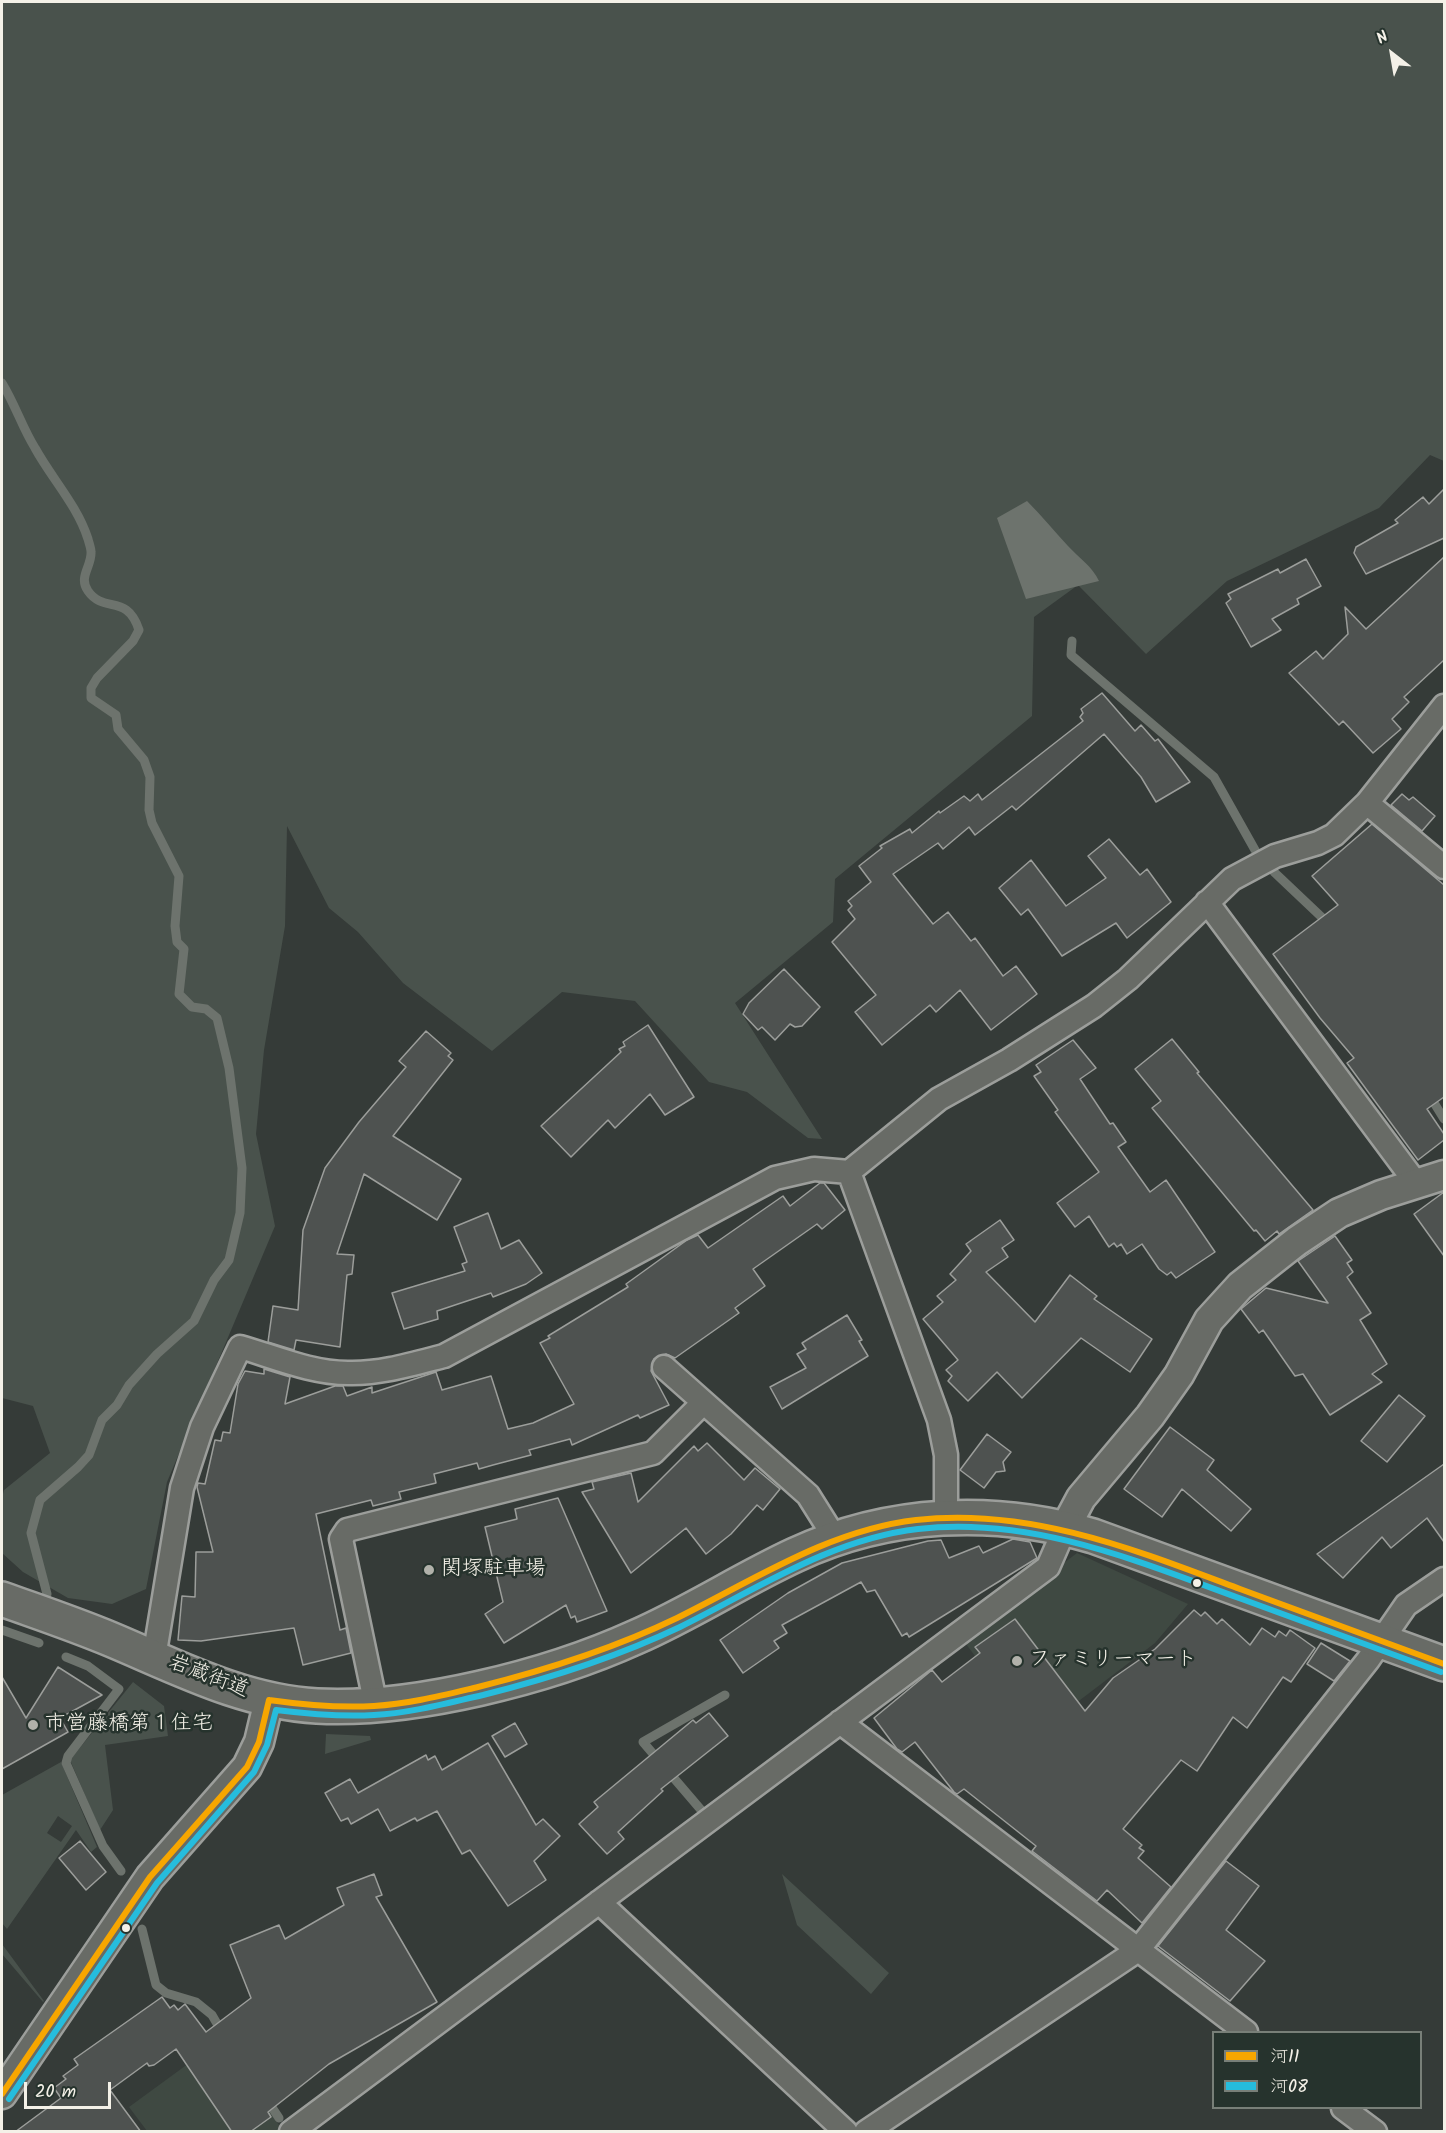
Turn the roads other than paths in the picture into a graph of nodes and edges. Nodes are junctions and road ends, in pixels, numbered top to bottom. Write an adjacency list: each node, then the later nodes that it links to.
1 (1444, 706): 2 (street)
2 (1367, 803): 3 (street); 4 (street)
3 (1444, 867)
4 (1207, 902): 5 (street); 7 (street)
5 (849, 1172): 10 (street); 16 (street)
6 (1444, 1175): 7 (street)
7 (1416, 1183): 11 (street)
8 (663, 1367): 9 (street)
9 (703, 1402): 12 (street); 19 (street)
10 (946, 1518): 11 (main road, 岩蔵街道); 12 (main road, 岩蔵街道)
11 (1065, 1528): 15 (main road, 岩蔵街道); 20 (street)
12 (835, 1538): 19 (main road, 岩蔵街道)
13 (1444, 1579): 15 (street)
14 (2, 1599): 16 (main road, 岩蔵街道)
15 (1380, 1640): 17 (main road, 岩蔵街道); 22 (street)
16 (154, 1658): 18 (main road, 岩蔵街道)
17 (1444, 1664)
18 (269, 1700): 19 (main road, 岩蔵街道); 24 (street)
19 (376, 1706)
20 (840, 1722): 21 (street); 22 (street)
21 (599, 1902): 26 (street); 27 (street)
22 (1138, 1950): 23 (street); 28 (street)
23 (1245, 2031)
24 (2, 2094)
25 (1344, 2109): 29 (street)
26 (298, 2130)
27 (846, 2132)
28 (866, 2132)
29 (1375, 2132)

